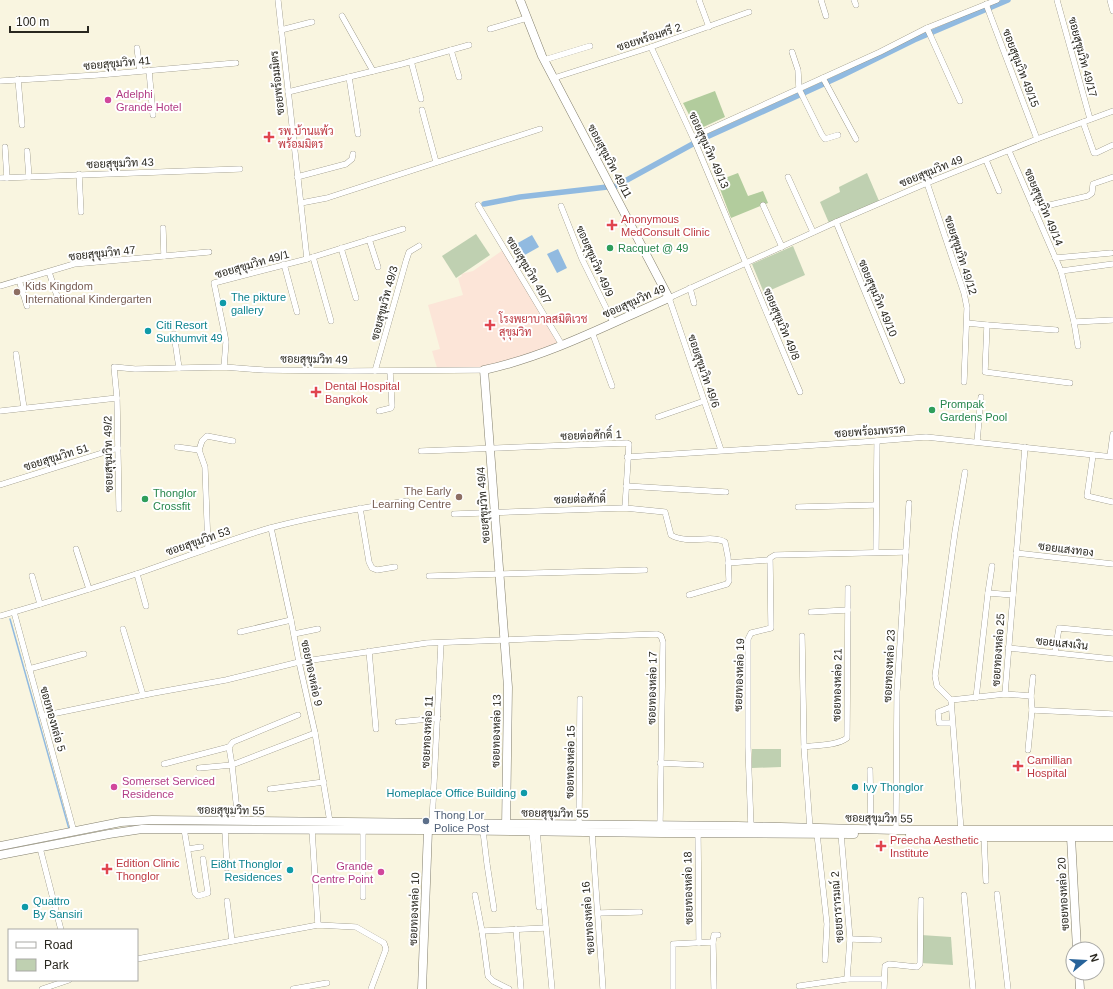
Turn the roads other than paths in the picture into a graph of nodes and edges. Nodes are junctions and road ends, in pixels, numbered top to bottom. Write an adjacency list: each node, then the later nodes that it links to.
1 (278, 0): 18 (street, ซอยพร้อมมิตร)
2 (520, 0): 13 (main road, ซอยสุขุมวิท 49/11)
3 (700, 0): 15 (street)
4 (821, 0): 12 (street)
5 (997, 0): 8 (street)
6 (1057, 0): 44 (street, ซอยสุขุมวิท 49/17)
7 (1110, 0): 9 (street)
8 (986, 4): 16 (street); 52 (street, ซอยสุขุมวิท 49/15)
9 (1113, 10)
10 (749, 12): 15 (street, ซอยพร้อมศรี 2)
11 (342, 16): 30 (street)
12 (826, 16)
13 (527, 18): 17 (street); 25 (main road, ซอยสุขุมวิท 49/11)
14 (312, 22): 18 (street)
15 (709, 27): 21 (street, ซอยพร้อมศรี 2)
16 (927, 28): 34 (street); 40 (street)
17 (490, 29)
18 (281, 30): 38 (street, ซอยพร้อมมิตร)
19 (469, 45): 23 (street)
20 (590, 46): 25 (street)
21 (651, 47): 33 (street, ซอยพร้อมศรี 2); 50 (street, ซอยสุขุมวิท 49/13)
22 (137, 48): 29 (street)
23 (451, 50): 26 (street); 32 (street)
24 (792, 52): 37 (street)
25 (544, 60): 33 (main road, ซอยสุขุมวิท 49/11)
26 (411, 61): 30 (street); 39 (street)
27 (236, 63): 28 (street, ซอยสุขุมวิท 41)
28 (149, 70): 29 (street, ซอยสุขุมวิท 41); 43 (street)
29 (140, 71): 35 (street, ซอยสุขุมวิท 41)
30 (373, 71): 31 (street)
31 (349, 77): 38 (street); 48 (street)
32 (460, 77)
33 (554, 78): 100 (main road, ซอยสุขุมวิท 49/11)
34 (823, 78): 37 (street); 51 (street)
35 (18, 79): 36 (street, ซอยสุขุมวิท 41); 46 (street)
36 (0, 81)
37 (799, 89): 49 (street); 50 (street)
38 (288, 92): 63 (street, ซอยพร้อมมิตร)
39 (421, 98)
40 (960, 101)
41 (422, 110): 59 (street)
42 (1113, 111): 44 (street, ซอยสุขุมวิท 49)
43 (153, 115)
44 (1090, 119): 45 (street, ซอยสุขุมวิท 49)
45 (1083, 122): 52 (street, ซอยสุขุมวิท 49); 53 (street)
46 (22, 125)
47 (540, 129): 59 (street)
48 (358, 134)
49 (838, 135)
50 (693, 137): 89 (street, ซอยสุขุมวิท 49/13)
51 (856, 139)
52 (1037, 139): 56 (street, ซอยสุขุมวิท 49)
53 (1113, 146)
54 (5, 147): 67 (street)
55 (27, 151): 62 (street)
56 (1009, 151): 58 (street, ซอยสุขุมวิท 49); 74 (street, ซอยสุขุมวิท 49/14)
57 (353, 154): 63 (street)
58 (986, 160): 68 (street, ซอยสุขุมวิท 49); 69 (street)
59 (436, 162): 70 (street)
60 (240, 169): 61 (street, ซอยสุขุมวิท 43)
61 (78, 174): 62 (street, ซอยสุขุมวิท 43); 75 (street)
62 (29, 177): 67 (street, ซอยสุขุมวิท 43)
63 (297, 177): 70 (street, ซอยพร้อมมิตร)
64 (788, 177): 79 (street)
65 (1113, 177): 74 (street)
66 (0, 178): 67 (street, ซอยสุขุมวิท 43)
67 (8, 178)
68 (927, 183): 76 (street, ซอยสุขุมวิท 49); 108 (street, ซอยสุขุมวิท 49/12)
69 (999, 191)
70 (301, 203): 87 (street, ซอยพร้อมมิตร)
71 (478, 205): 113 (street, ซอยสุขุมวิท 49/7)
72 (763, 205): 82 (street)
73 (561, 206): 106 (street, ซอยสุขุมวิท 49/9)
74 (1033, 209): 88 (street, ซอยสุขุมวิท 49/14)
75 (81, 212)
76 (836, 222): 79 (street, ซอยสุขุมวิท 49); 121 (street, ซอยสุขุมวิท 49/10)
77 (162, 228): 86 (street)
78 (403, 229): 80 (street, ซอยสุขุมวิท 49/1)
79 (813, 232): 82 (street, ซอยสุขุมวิท 49)
80 (369, 239): 83 (street, ซอยสุขุมวิท 49/1); 92 (street)
81 (419, 246): 119 (street, ซอยสุขุมวิท 49/3)
82 (782, 247): 89 (street, ซอยสุขุมวิท 49)
83 (341, 248): 87 (street, ซอยสุขุมวิท 49/1); 99 (street)
84 (209, 252): 86 (street, ซอยสุขุมวิท 47)
85 (1111, 253): 88 (street)
86 (164, 256): 94 (street, ซอยสุขุมวิท 47)
87 (310, 258): 90 (street, ซอยสุขุมวิท 49/1); 105 (street, ซอยพร้อมมิตร)
88 (1055, 258): 93 (street, ซอยสุขุมวิท 49/14)
89 (746, 263): 97 (street, ซอยสุขุมวิท 49); 125 (street, ซอยสุขุมวิท 49/8)
90 (284, 264): 103 (street); 116 (street, ซอยสุขุมวิท 49/1)
91 (1113, 264): 93 (street)
92 (378, 267)
93 (1061, 271): 107 (street, ซอยสุขุมวิท 49/14)
94 (49, 272): 95 (street, ซอยสุขุมวิท 47); 98 (street)
95 (19, 280): 96 (street, ซอยสุขุมวิท 47); 102 (street)
96 (0, 286)
97 (690, 288): 100 (street, ซอยสุขุมวิท 49); 101 (street)
98 (57, 296)
99 (356, 298)
100 (669, 298): 106 (main road, ซอยสุขุมวิท 49); 128 (street, ซอยสุขุมวิท 49/6)
101 (694, 303)
102 (27, 306)
103 (297, 312)
104 (1113, 320): 107 (street)
105 (330, 321)
106 (613, 322): 111 (main road, ซอยสุขุมวิท 49)
107 (1074, 322): 114 (street, ซอยสุขุมวิท 49/14)
108 (967, 323): 109 (street); 122 (street, ซอยสุขุมวิท 49/12)
109 (987, 324): 110 (street); 123 (street)
110 (1056, 330)
111 (592, 332): 113 (main road, ซอยสุขุมวิท 49); 124 (street)
112 (174, 334): 117 (street)
113 (562, 345): 118 (main road, ซอยสุขุมวิท 49)
114 (1078, 346)
115 (16, 354): 129 (street)
116 (224, 367): 117 (street, ซอยสุขุมวิท 49); 119 (street, ซอยสุขุมวิท 49)
117 (179, 368): 127 (street, ซอยสุขุมวิท 49)
118 (484, 370): 120 (street, ซอยสุขุมวิท 49); 140 (main road, ซอยสุขุมวิท 49/4)
119 (375, 371): 120 (street, ซอยสุขุมวิท 49)
120 (390, 371): 131 (street)
121 (902, 381)
122 (964, 382)
123 (1070, 383)
124 (612, 386)
125 (800, 392)
126 (981, 397): 136 (street)
127 (117, 398): 129 (street); 139 (street, ซอยสุขุมวิท 49/2)
128 (704, 401): 132 (street); 142 (street, ซอยสุขุมวิท 49/6)
129 (24, 408): 130 (street)
130 (0, 411)
131 (379, 411)
132 (658, 417)
133 (1113, 434): 146 (street)
134 (233, 441): 141 (street)
135 (877, 441): 136 (street, ซอยพร้อมพรรค); 142 (street, ซอยพร้อมพรรค); 154 (street)
136 (977, 442): 138 (street, ซอยพร้อมพรรค)
137 (178, 447): 141 (street)
138 (1025, 447): 144 (street, ซอยพร้อมพรรค); 166 (street, ซอยทองหล่อ 25)
139 (118, 448): 148 (street, ซอยสุขุมวิท 51); 158 (street, ซอยสุขุมวิท 49/2)
140 (490, 448): 143 (street); 145 (street, ซอยต่อศักดิ์ 1); 159 (main road, ซอยสุขุมวิท 49/4)
141 (199, 450): 162 (street)
142 (721, 450): 145 (street, ซอยพร้อมพรรค)
143 (421, 451)
144 (1093, 455): 146 (street, ซอยพร้อมพรรค); 152 (street)
145 (627, 457): 149 (street, ซอยต่อศักดิ์ 1)
146 (1111, 457)
147 (965, 472): 210 (street)
148 (0, 485)
149 (626, 486): 150 (street); 157 (street, ซอยต่อศักดิ์ 1)
150 (726, 492)
151 (407, 501): 156 (street, ซอยสุขุมวิท 53)
152 (1113, 502)
153 (909, 503): 165 (street, ซอยทองหล่อ 23)
154 (876, 505): 155 (street); 164 (street)
155 (798, 507)
156 (360, 508): 161 (street, ซอยสุขุมวิท 53); 171 (street)
157 (625, 508): 159 (street, ซอยต่อศักดิ์); 168 (street, ซอยต่อศักดิ์)
158 (119, 509)
159 (495, 512): 160 (street, ซอยต่อศักดิ์); 174 (main road, ซอยสุขุมวิท 49/4)
160 (454, 514)
161 (271, 528): 162 (street, ซอยสุขุมวิท 53); 188 (street, ซอยทองหล่อ 9)
162 (208, 548): 173 (street, ซอยสุขุมวิท 53)
163 (76, 549): 178 (street)
164 (876, 552): 165 (street); 167 (street)
165 (906, 552): 253 (street, ซอยทองหล่อ 23)
166 (1016, 553): 169 (street, ซอยแสงทอง); 181 (street, ซอยทองหล่อ 25)
167 (769, 560): 168 (street); 247 (street, ซอยทองหล่อ 19)
168 (728, 563): 180 (street)
169 (1113, 564)
170 (992, 566): 179 (street)
171 (395, 567)
172 (645, 570): 174 (street)
173 (136, 574): 178 (street, ซอยสุขุมวิท 53); 183 (street)
174 (500, 575): 176 (street); 195 (main road, ซอยสุขุมวิท 49/4)
175 (32, 576): 182 (street)
176 (429, 576)
177 (848, 588): 184 (street, ซอยทองหล่อ 21)
178 (89, 589): 182 (street, ซอยสุขุมวิท 53)
179 (988, 593): 181 (street); 208 (street)
180 (689, 595)
181 (1013, 595): 197 (street, ซอยทองหล่อ 25)
182 (40, 604): 185 (street, ซอยสุขุมวิท 53)
183 (146, 606)
184 (848, 610): 186 (street); 222 (street, ซอยทองหล่อ 21)
185 (14, 612): 187 (street, ซอยสุขุมวิท 53); 203 (street, ซอยทองหล่อ 5)
186 (811, 612)
187 (0, 616)
188 (291, 620): 191 (street); 193 (street, ซอยทองหล่อ 9)
189 (122, 629): 206 (street)
190 (318, 629): 193 (street)
191 (240, 632)
192 (1113, 633): 199 (street)
193 (294, 634): 202 (street, ซอยทองหล่อ 9)
194 (802, 636): 222 (street)
195 (504, 640): 196 (street); 224 (street, ซอยทองหล่อ 17); 237 (main road, ซอยทองหล่อ 13)
196 (441, 643): 198 (street); 216 (street, ซอยทองหล่อ 11)
197 (1008, 648): 199 (street, ซอยแสงเงิน); 205 (street, ซอยทองหล่อ 25)
198 (369, 651): 202 (street); 219 (street)
199 (1055, 652): 201 (street, ซอยแสงเงิน)
200 (84, 654): 203 (street)
201 (1113, 659)
202 (299, 662): 206 (street); 220 (street, ซอยทองหล่อ 9)
203 (29, 669): 215 (street, ซอยทองหล่อ 5)
204 (1033, 677): 207 (street)
205 (1005, 694): 207 (street); 208 (street, ซอยทองหล่อ 25)
206 (143, 695): 215 (street)
207 (1031, 696): 212 (street)
208 (976, 698): 210 (street, ซอยทองหล่อ 25)
209 (580, 699): 238 (street, ซอยทองหล่อ 15)
210 (951, 700): 211 (street)
211 (951, 707): 218 (street); 218 (street)
212 (1032, 710): 213 (street); 223 (street)
213 (1113, 714)
214 (298, 715): 221 (street)
215 (42, 716): 256 (street, ซอยทองหล่อ 5)
216 (438, 718): 217 (street); 236 (street, ซอยทองหล่อ 11)
217 (398, 722)
218 (952, 723): 254 (street)
219 (376, 729)
220 (315, 733): 226 (street); 230 (street, ซอยทองหล่อ 9)
221 (229, 747): 225 (street); 226 (street)
222 (804, 747): 251 (street)
223 (1028, 750)
224 (660, 763): 227 (street); 241 (street, ซอยทองหล่อ 17)
225 (164, 764)
226 (232, 765): 228 (street); 233 (street)
227 (701, 765)
228 (199, 768)
229 (870, 770): 242 (street)
230 (324, 782): 231 (street); 235 (street, ซอยทองหล่อ 9)
231 (270, 789)
232 (224, 820): 233 (main road, ซอยสุขุมวิท 55); 243 (main road); 256 (main road, ซอยสุขุมวิท 55)
233 (238, 820): 234 (main road, ซอยสุขุมวิท 55); 244 (main road)
234 (311, 826): 235 (main road, ซอยสุขุมวิท 55); 244 (main road, ซอยสุขุมวิท 55); 278 (street)
235 (330, 826): 236 (main road, ซอยสุขุมวิท 55); 245 (main road, ซอยสุขุมวิท 55)
236 (430, 826): 237 (main road, ซอยสุขุมวิท 55); 245 (main road, ซอยสุขุมวิท 55); 249 (main road, ซอยสุขุมวิท 55); 300 (main road, ซอยทองหล่อ 10)
237 (506, 827): 238 (main road, ซอยสุขุมวิท 55); 249 (main road, ซอยสุขุมวิท 55); 250 (main road, ซอยสุขุมวิท 55)
238 (579, 828): 239 (main road, ซอยสุขุมวิท 55); 250 (main road, ซอยสุขุมวิท 55)
239 (592, 828): 241 (main road, ซอยสุขุมวิท 55); 277 (street, ซอยทองหล่อ 16)
240 (184, 829): 243 (main road, ซอยสุขุมวิท 55); 256 (main road, ซอยสุขุมวิท 55); 263 (street)
241 (660, 829): 246 (main road, ซอยสุขุมวิท 55)
242 (871, 829): 252 (main road, ซอยสุขุมวิท 55); 253 (main road, ซอยสุขุมวิท 55)
243 (225, 830): 244 (main road, ซอยสุขุมวิท 55); 266 (street)
244 (238, 830)
245 (363, 830): 271 (street)
246 (698, 830): 247 (main road, ซอยสุขุมวิท 55); 289 (street, ซอยทองหล่อ 18)
247 (751, 830): 251 (main road, ซอยสุขุมวิท 55)
248 (1113, 830): 255 (main road, ซอยสุขุมวิท 55)
249 (483, 831): 275 (street)
250 (534, 831): 274 (street); 279 (street)
251 (812, 832): 252 (main road, ซอยสุขุมวิท 55); 291 (street)
252 (841, 832): 253 (main road, ซอยสุขุมวิท 55); 284 (street, ซอยธารารมณ์ 2)
253 (896, 832): 254 (main road, ซอยสุขุมวิท 55)
254 (961, 833): 255 (main road, ซอยสุขุมวิท 55); 257 (main road, ซอยสุขุมวิท 55)
255 (1031, 833): 257 (main road, ซอยสุขุมวิท 55); 258 (main road, ซอยสุขุมวิท 55)
256 (74, 836): 260 (main road, ซอยสุขุมวิท 55)
257 (984, 837): 267 (street)
258 (1071, 837): 259 (main road, ซอยสุขุมวิท 55); 287 (main road, ซอยทองหล่อ 20)
259 (1113, 837)
260 (39, 844): 261 (main road, ซอยสุขุมวิท 55); 264 (main road, ซอยสุขุมวิท 55); 280 (street)
261 (0, 846)
262 (201, 847): 263 (street)
263 (188, 849): 265 (street)
264 (0, 855)
265 (202, 859)
266 (227, 868)
267 (986, 881)
268 (997, 894): 309 (street)
269 (475, 895): 282 (street)
270 (964, 895): 308 (street)
271 (363, 896)
272 (921, 900): 293 (street)
273 (228, 901): 286 (street)
274 (539, 907)
275 (494, 909)
276 (640, 912): 277 (street)
277 (598, 913): 304 (street, ซอยทองหล่อ 16)
278 (318, 925): 286 (street); 299 (street)
279 (546, 928): 281 (street); 303 (street)
280 (61, 929)
281 (516, 930): 282 (street); 302 (street)
282 (482, 931): 301 (street)
283 (718, 935): 288 (street)
284 (850, 939): 285 (street); 292 (street, ซอยธารารมณ์ 2)
285 (879, 940)
286 (232, 941): 290 (street)
287 (1077, 941)
288 (713, 942): 289 (street); 306 (street)
289 (699, 943): 305 (street)
290 (138, 959)
291 (825, 960)
292 (847, 979): 293 (street); 296 (street)
293 (884, 979): 307 (street)
294 (66, 981): 297 (street)
295 (327, 983): 298 (street)
296 (798, 986)
297 (42, 989)
298 (293, 989)
299 (371, 989)
300 (422, 989)
301 (509, 989)
302 (521, 989)
303 (552, 989)
304 (604, 989)
305 (673, 989)
306 (714, 989)
307 (884, 989)
308 (973, 989)
309 (1008, 989)

